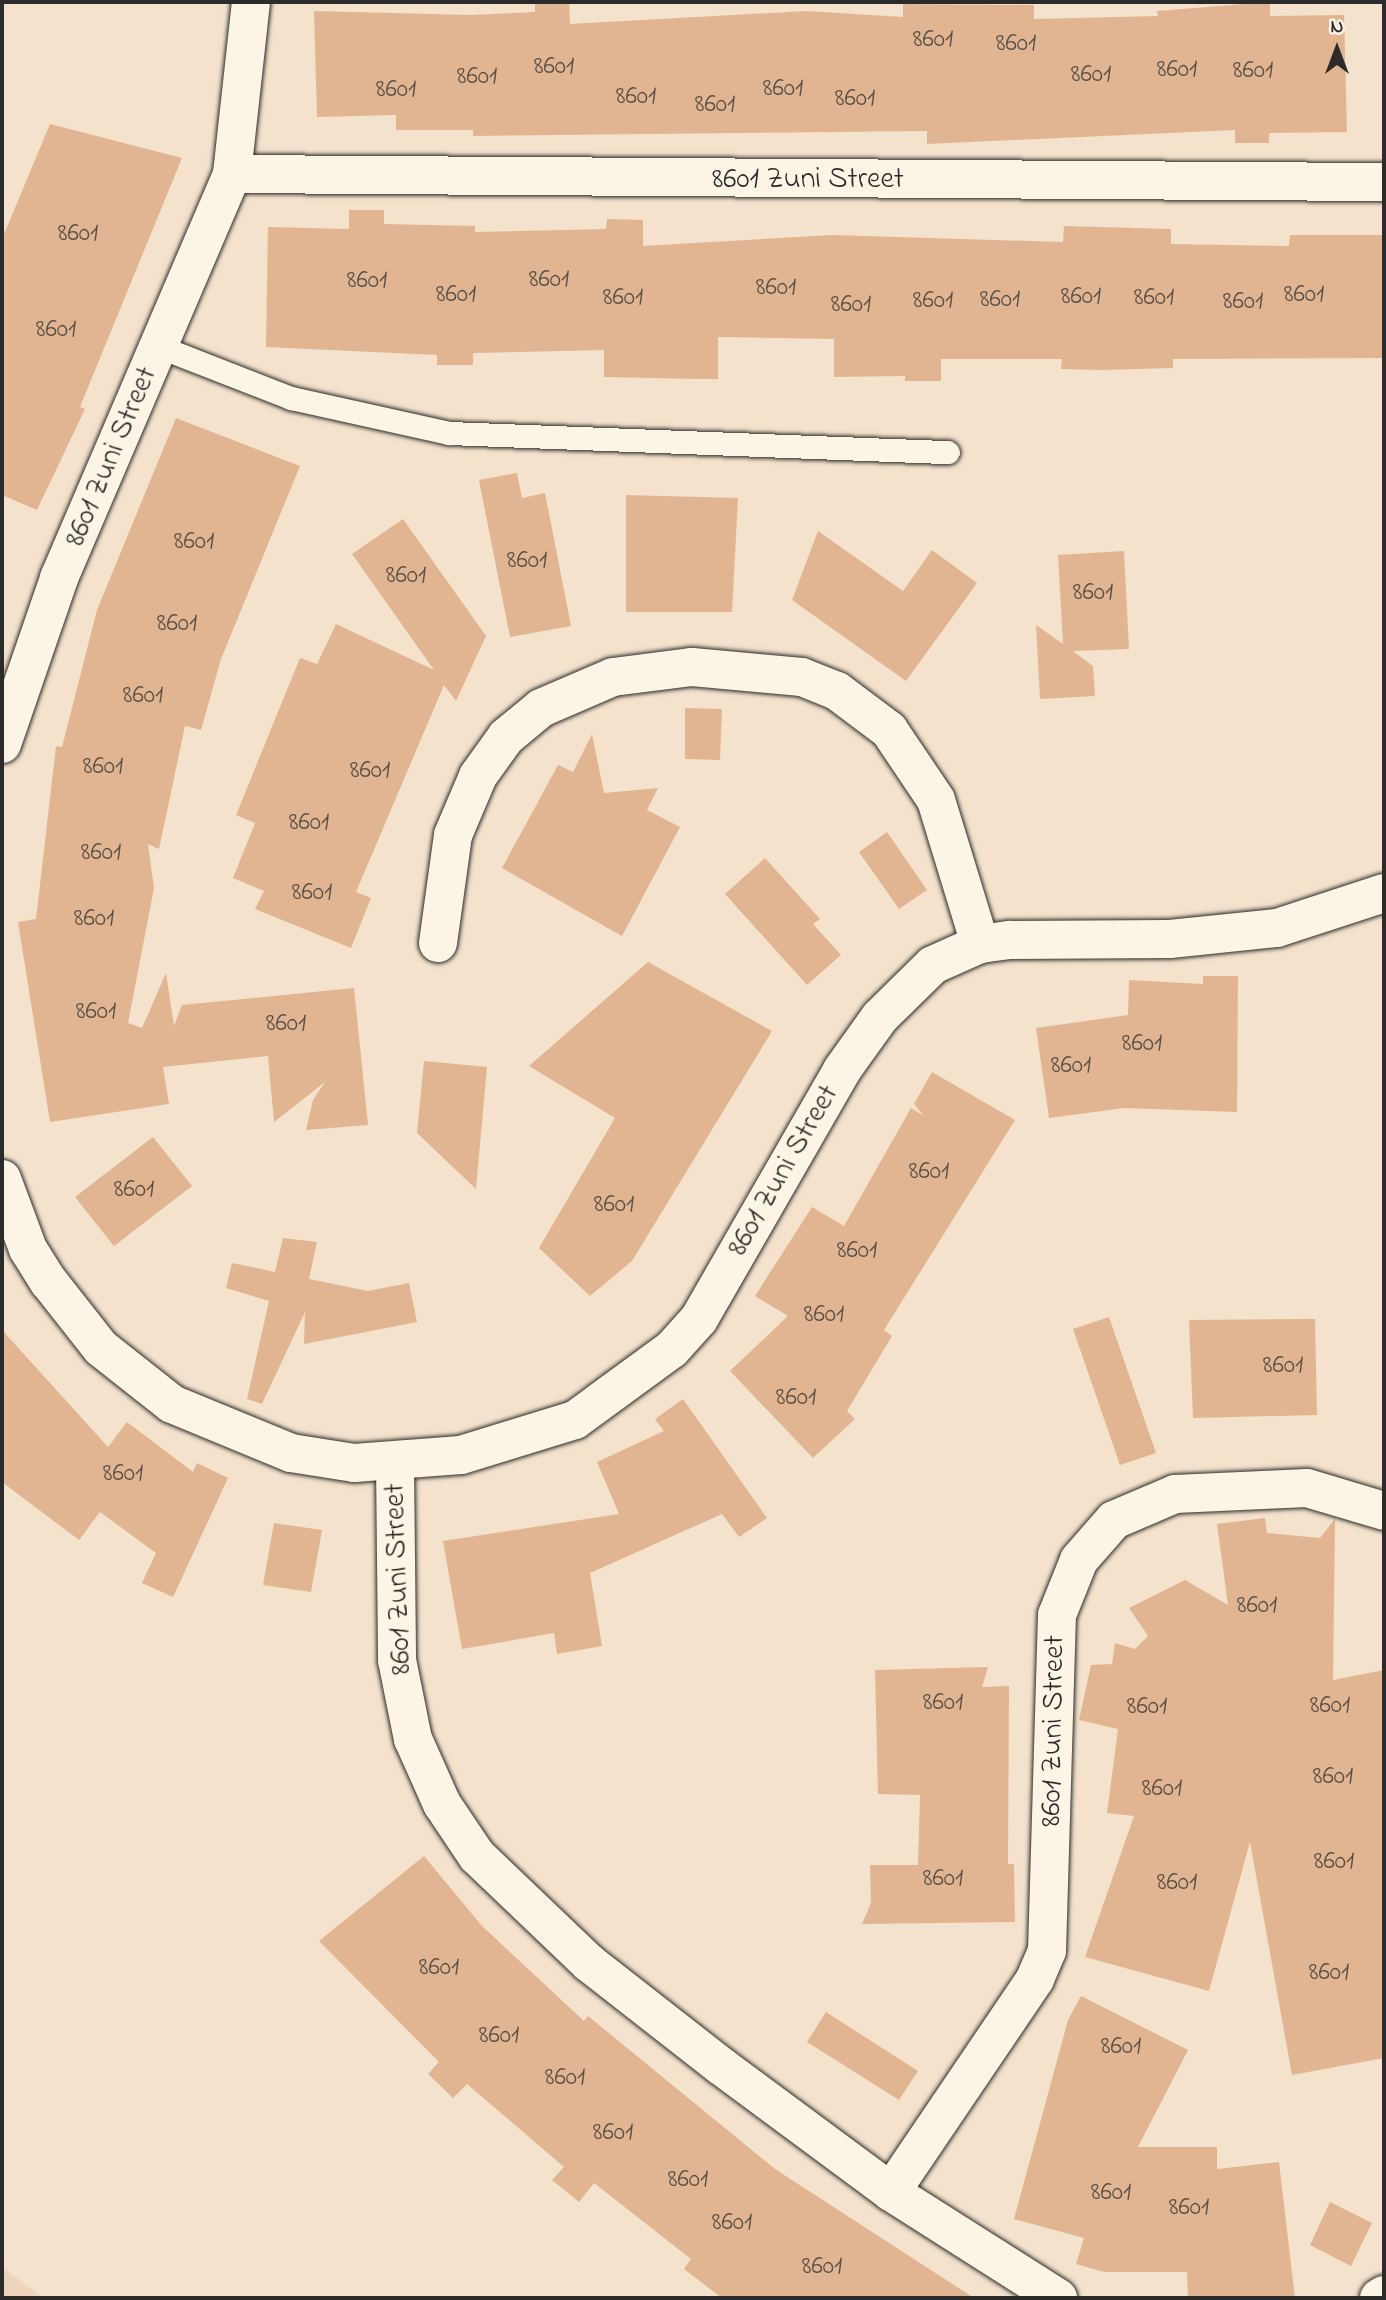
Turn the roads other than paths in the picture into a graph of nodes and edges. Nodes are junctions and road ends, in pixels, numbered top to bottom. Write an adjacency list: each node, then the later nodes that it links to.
1 (251, 2): 2 (street, 8601 Zuni Street)
2 (232, 174): 3 (street, 8601 Zuni Street); 4 (street, 8601 Zuni Street)
3 (1384, 182)
4 (160, 346): 5 (lane); 6 (street, 8601 Zuni Street)
5 (948, 452)
6 (2, 744)
7 (1384, 893): 9 (street, 8601 Zuni Street)
8 (438, 943): 9 (street)
9 (980, 944): 11 (street, 8601 Zuni Street)
10 (2, 1179): 11 (street, 8601 Zuni Street)
11 (395, 1463): 13 (street, 8601 Zuni Street)
12 (1384, 1511): 13 (street, 8601 Zuni Street)
13 (891, 2192): 14 (street, 8601 Zuni Street)
14 (1058, 2298)

